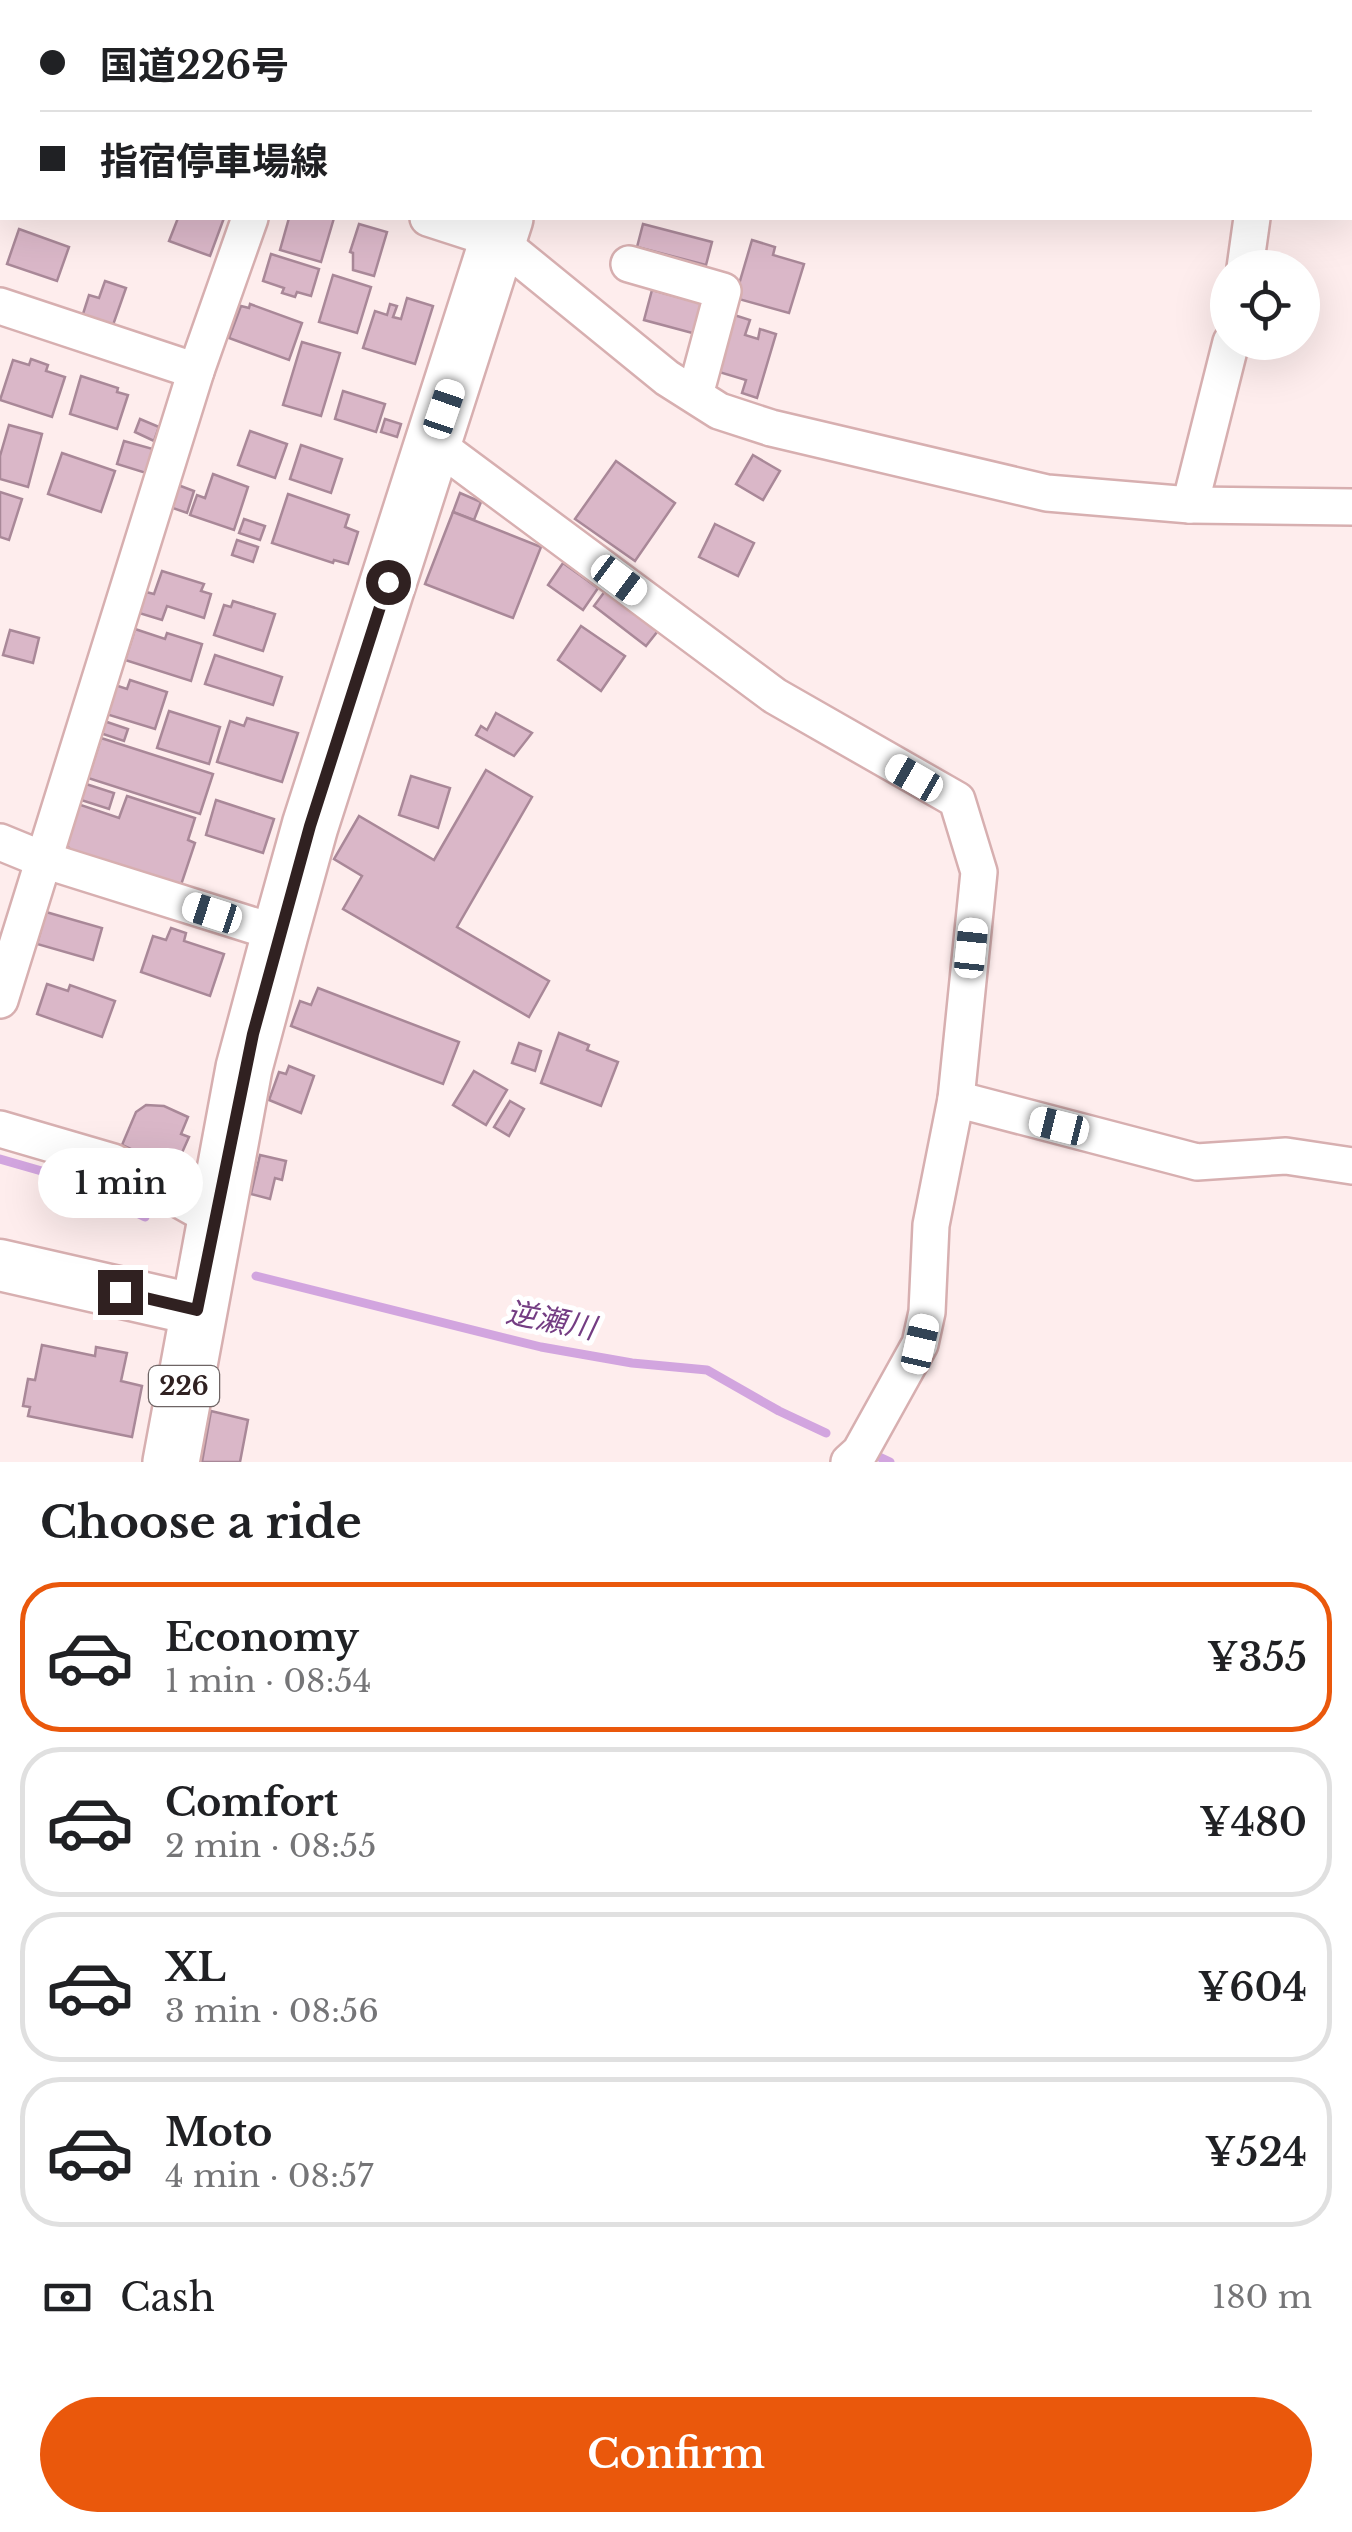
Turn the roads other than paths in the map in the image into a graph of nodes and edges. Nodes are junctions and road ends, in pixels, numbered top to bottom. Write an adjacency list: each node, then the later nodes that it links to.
1 (249, 220): 9 (street)
2 (440, 220): 4 (street)
3 (1252, 220): 5 (street)
4 (502, 230): 10 (street); 11 (highway, 226)
5 (1248, 250)
6 (629, 264): 10 (street)
7 (0, 306): 9 (street)
8 (1226, 360): 12 (street)
9 (196, 370): 15 (street)
10 (695, 395): 12 (street)
11 (433, 442): 16 (highway, 226); 18 (street)
12 (1190, 505): 13 (street)
13 (1352, 508)
14 (0, 842): 15 (street)
15 (44, 860): 16 (street); 17 (street)
16 (280, 934): 21 (highway, 226)
17 (0, 1000)
18 (956, 1099): 20 (street); 25 (street)
19 (0, 1129): 21 (street)
20 (1352, 1166)
21 (214, 1219): 23 (highway, 226)
22 (0, 1264): 23 (main road)
23 (197, 1310): 24 (highway, 226)
24 (171, 1462)
25 (849, 1462)

